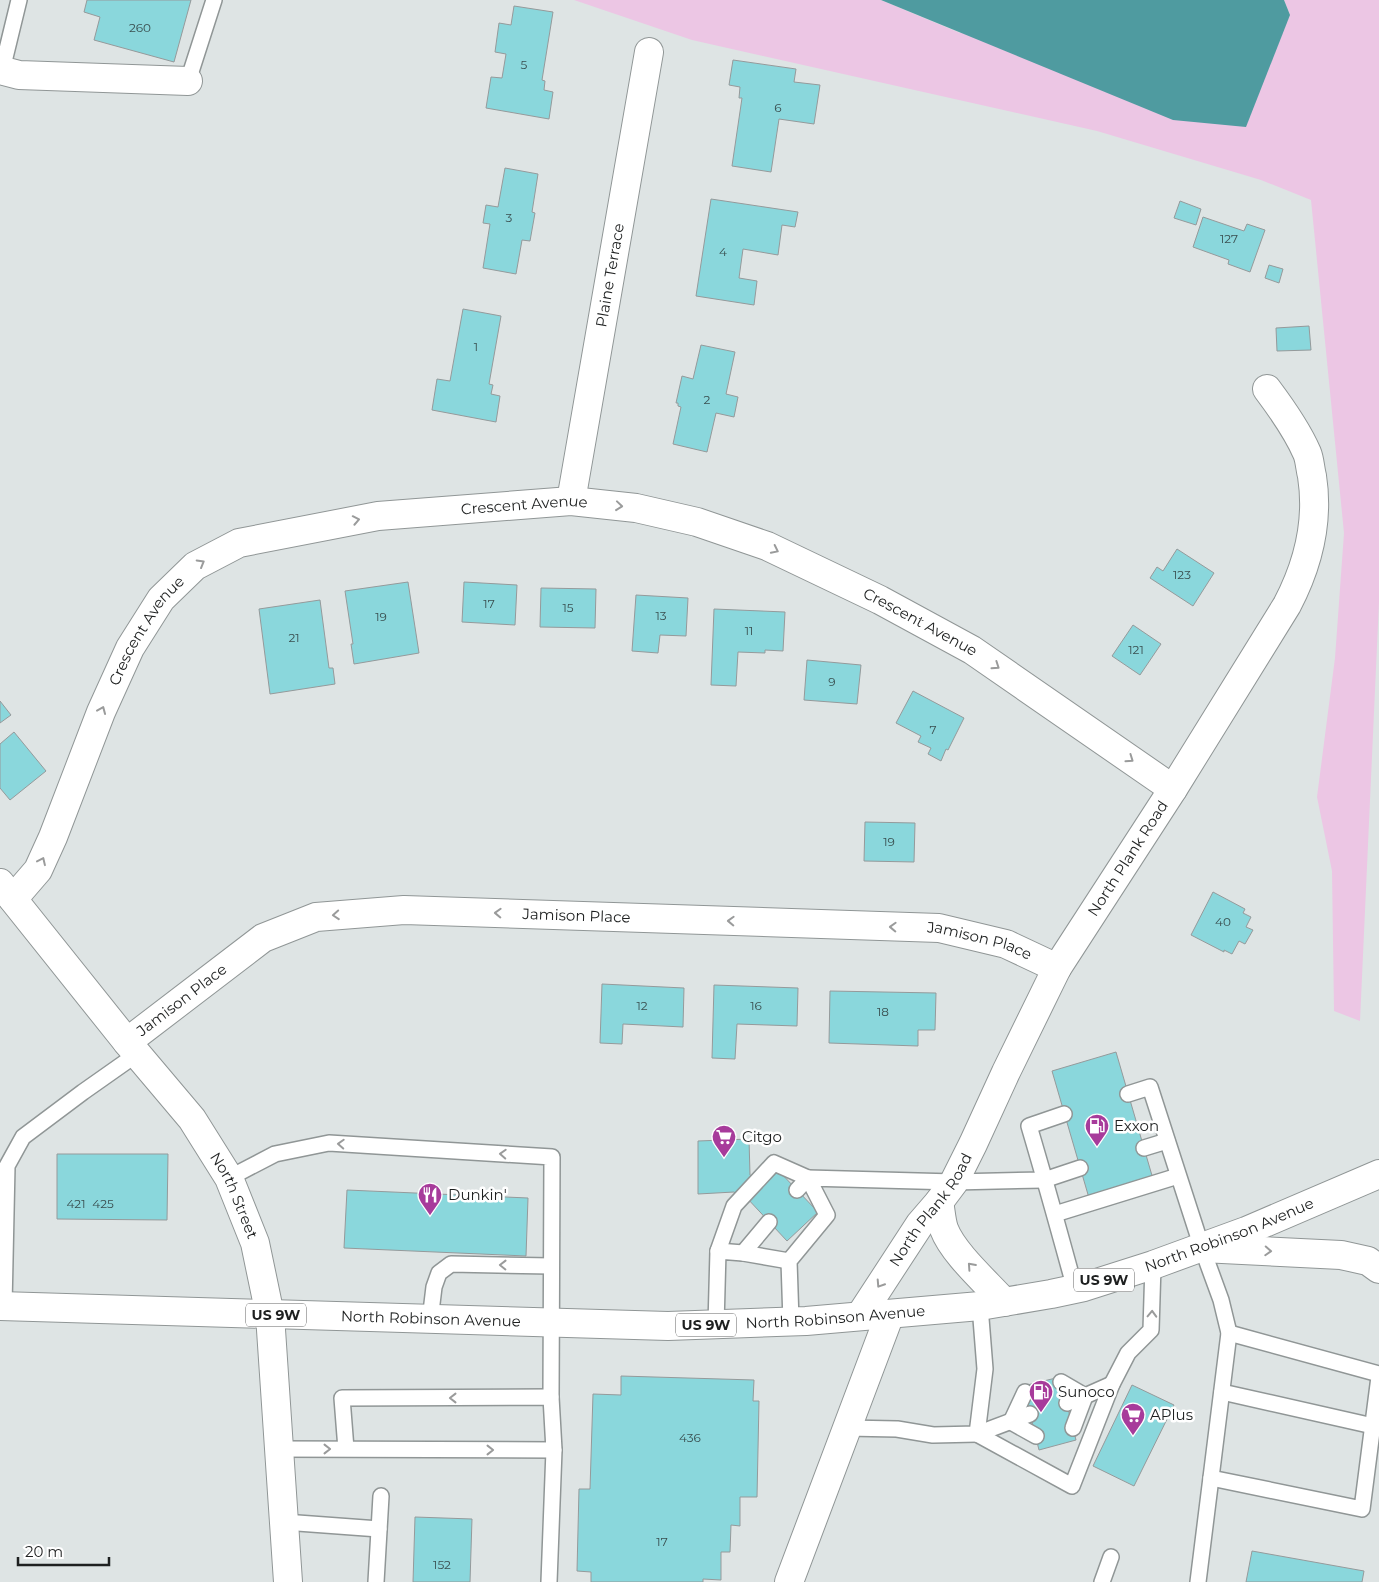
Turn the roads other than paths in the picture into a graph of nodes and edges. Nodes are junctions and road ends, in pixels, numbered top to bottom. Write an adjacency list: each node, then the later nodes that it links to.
1 (18, 0): 4 (lane)
2 (214, 0): 5 (lane)
3 (649, 52): 7 (main road, Plaine Terrace)
4 (1, 70): 5 (main road)
5 (188, 81)
6 (1267, 389): 8 (main road, North Plank Road)
7 (571, 501): 8 (main road, Crescent Avenue, one-way to 8); 9 (main road, Crescent Avenue, one-way to 7)
8 (1173, 789): 10 (main road, North Plank Road)
9 (7, 891): 11 (main road, North Street)
10 (1057, 968): 11 (main road, Jamison Place, one-way to 11); 23 (main road, North Plank Road)
11 (132, 1048): 19 (main road, North Street); 35 (lane)
12 (1128, 1094): 14 (lane)
13 (1064, 1114): 21 (lane)
14 (1168, 1141): 15 (lane); 18 (lane)
15 (1144, 1148)
16 (1080, 1168): 21 (lane)
17 (1379, 1174): 26 (main road, North Robinson Avenue / US 9W)
18 (1178, 1176): 24 (lane); 26 (lane)
19 (229, 1178): 31 (lane, one-way to 19); 37 (main road, North Street)
20 (808, 1178): 22 (lane); 23 (lane); 27 (lane); 29 (lane)
21 (1044, 1180): 23 (lane); 24 (lane)
22 (797, 1190)
23 (947, 1192): 34 (main road, one-way to 23); 38 (main road, North Plank Road, one-way to 38)
24 (1055, 1214): 33 (lane)
25 (769, 1222): 28 (lane)
26 (1202, 1248): 30 (main road, North Robinson Avenue / US 9W); 32 (main road, one-way to 32); 43 (lane)
27 (718, 1251): 28 (lane); 42 (lane)
28 (742, 1253): 29 (lane)
29 (789, 1261): 40 (lane)
30 (1153, 1265): 33 (main road, North Robinson Avenue / US 9W); 46 (lane, one-way to 30)
31 (551, 1266): 39 (lane, one-way to 39); 41 (lane)
32 (1379, 1268)
33 (1074, 1289): 34 (main road, North Robinson Avenue / US 9W)
34 (992, 1304): 36 (main road, North Robinson Avenue / US 9W); 57 (lane)
35 (2, 1306): 37 (main road, North Robinson Avenue / US 9W)
36 (890, 1314): 38 (main road, North Robinson Avenue / US 9W); 55 (main road)
37 (270, 1315): 39 (main road, North Robinson Avenue / US 9W); 59 (main road, North Street)
38 (860, 1316): 40 (main road, North Robinson Avenue / US 9W)
39 (430, 1320): 41 (main road, North Robinson Avenue / US 9W)
40 (791, 1322): 42 (main road, North Robinson Avenue / US 9W)
41 (551, 1324): 42 (main road, North Robinson Avenue / US 9W); 50 (lane)
42 (716, 1325)
43 (1229, 1333): 44 (lane); 48 (lane)
44 (1379, 1376): 54 (lane)
45 (1061, 1382): 49 (lane)
46 (1112, 1384): 49 (lane); 57 (lane)
47 (1024, 1392): 53 (lane)
48 (1222, 1392): 54 (lane); 62 (lane)
49 (1085, 1396): 51 (lane); 56 (lane)
50 (551, 1397): 60 (lane, one-way to 60); 61 (lane)
51 (1067, 1403)
52 (1030, 1414): 53 (lane)
53 (1011, 1422): 57 (lane); 58 (lane)
54 (1373, 1426): 62 (lane)
55 (847, 1428): 57 (lane); 70 (main road)
56 (1073, 1428)
57 (977, 1434)
58 (1036, 1436)
59 (278, 1449): 60 (lane, one-way to 60); 64 (main road, North Street)
60 (346, 1449): 61 (lane, one-way to 61)
61 (554, 1450): 69 (lane)
62 (1211, 1478): 72 (lane)
63 (381, 1496): 65 (lane)
64 (284, 1522): 65 (lane); 67 (main road, North Street)
65 (379, 1529): 68 (lane)
66 (1111, 1557): 71 (lane)
67 (288, 1582)
68 (376, 1582)
69 (549, 1582)
70 (789, 1582)
71 (1102, 1582)
72 (1198, 1582)

